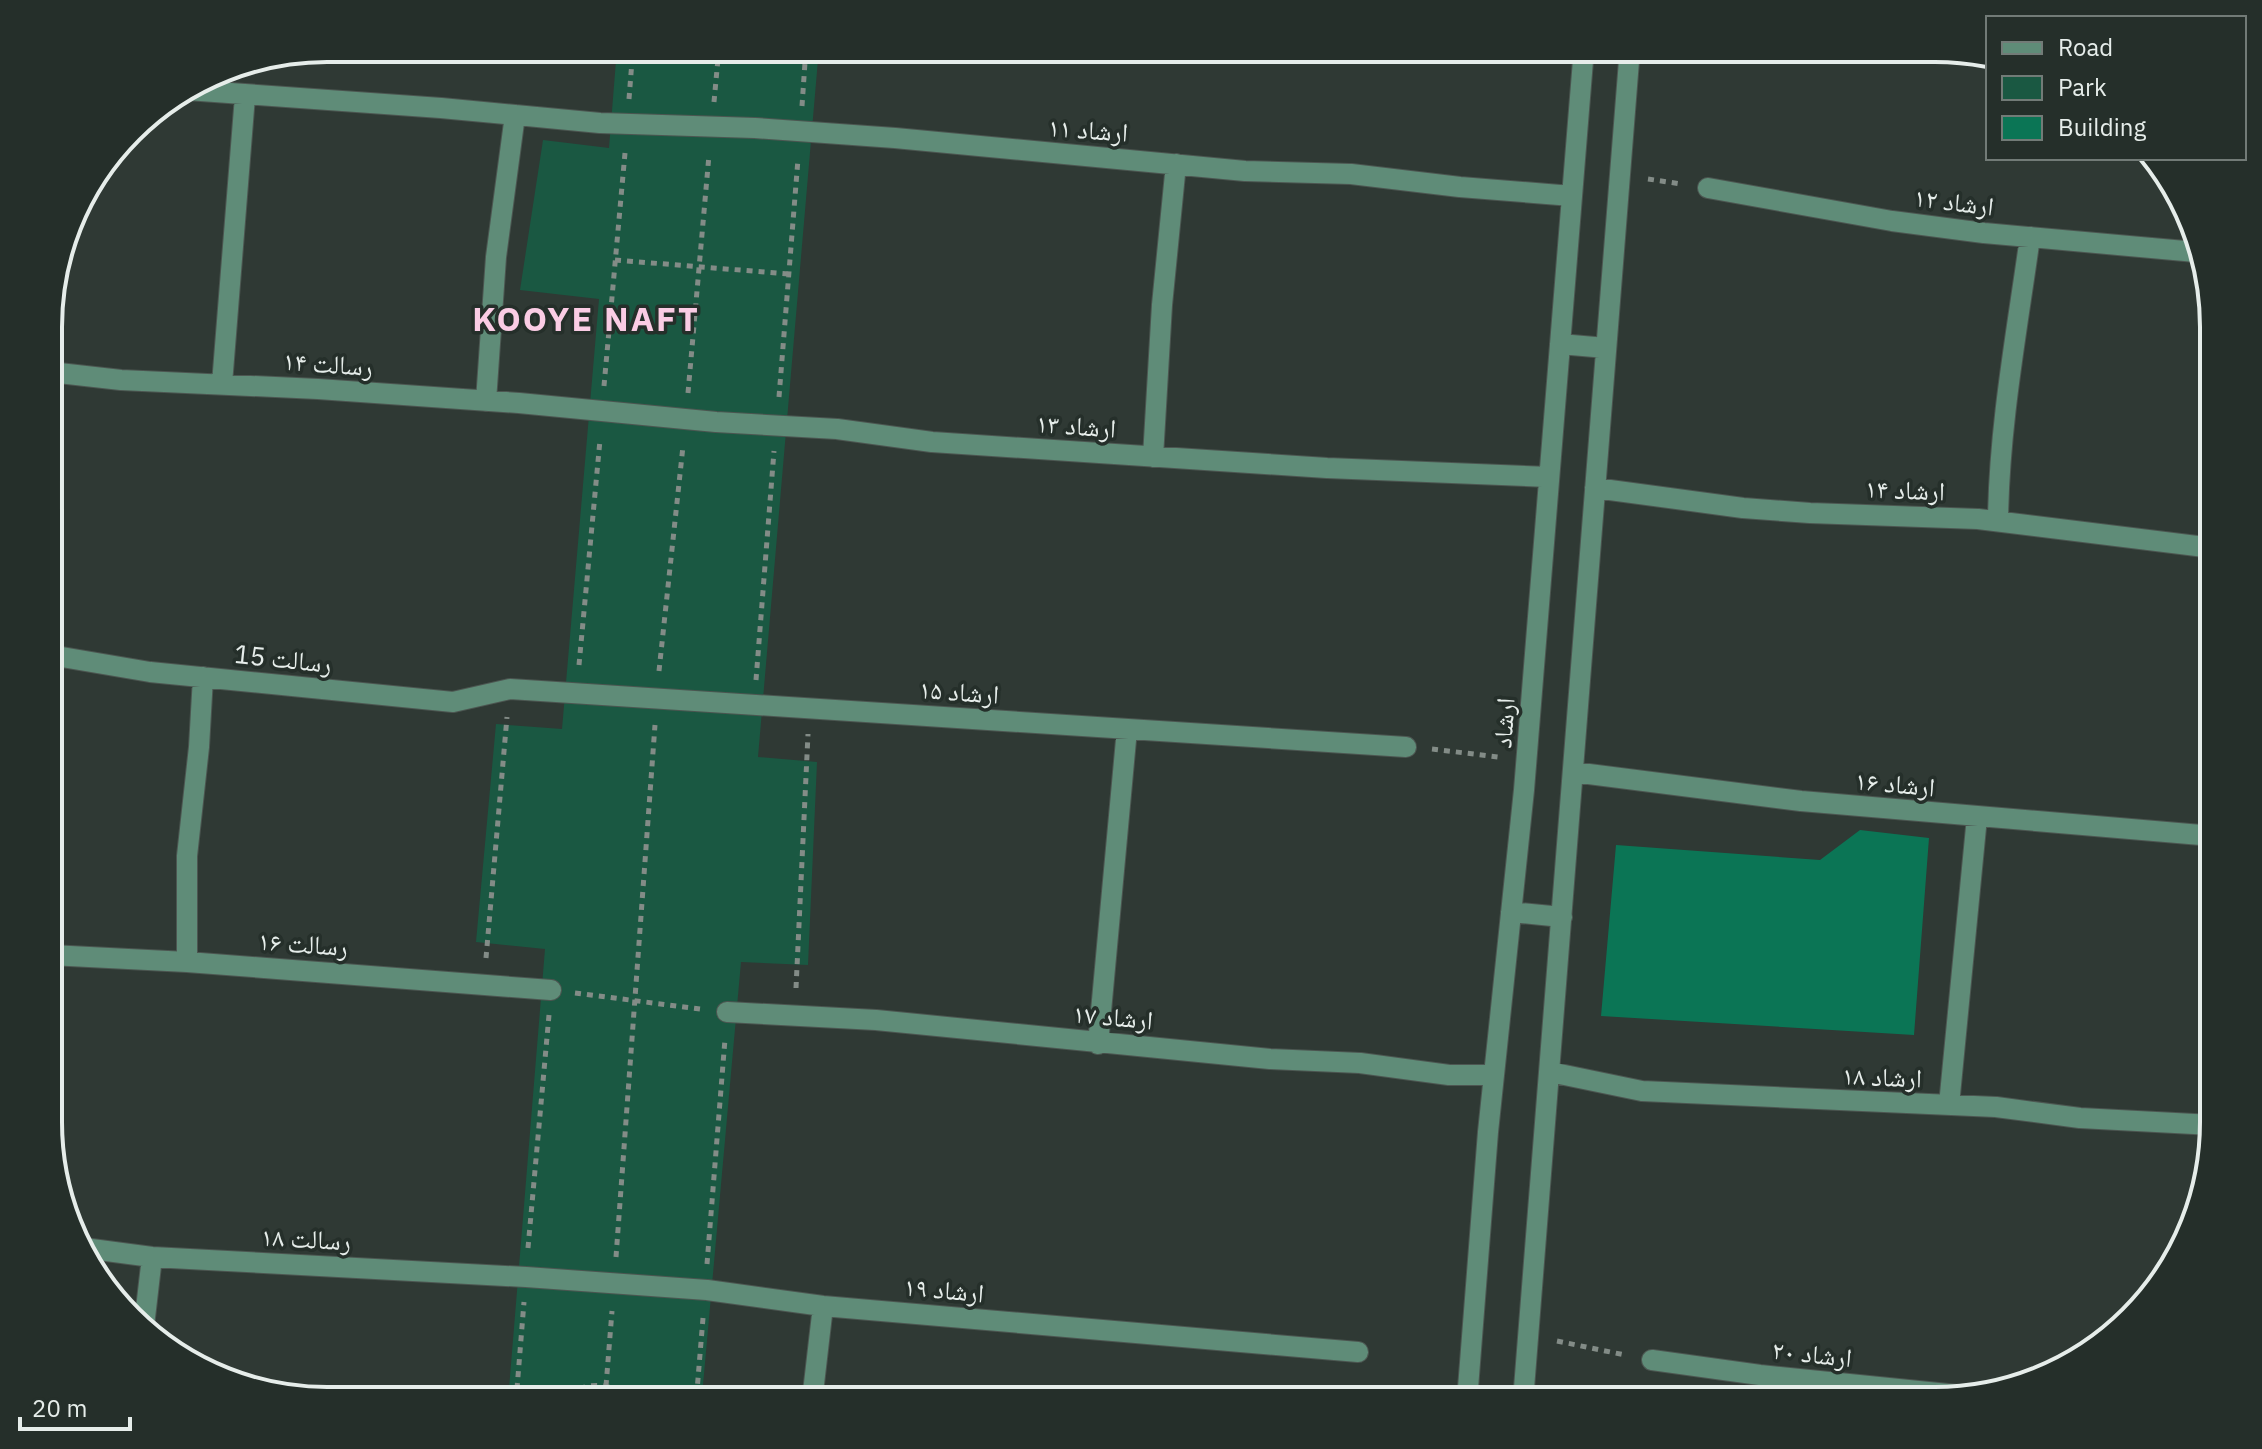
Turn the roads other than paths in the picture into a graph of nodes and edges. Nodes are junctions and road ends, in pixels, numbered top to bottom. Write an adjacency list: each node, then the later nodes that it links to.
1 (1583, 62): 8 (street, ارشاد)
2 (1629, 62): 12 (street)
3 (205, 92): 4 (street, ارشاد ۱۱)
4 (245, 96): 5 (street, ارشاد ۱۱); 14 (street)
5 (515, 115): 6 (street, ارشاد ۱۱); 15 (street)
6 (1176, 164): 8 (street, ارشاد ۱۱); 17 (street)
7 (1708, 188): 9 (street, ارشاد ۱۲)
8 (1572, 196): 11 (street, ارشاد)
9 (2030, 237): 10 (street, ارشاد ۱۲); 20 (street)
10 (2189, 251)
11 (1560, 344): 12 (street); 18 (street, ارشاد)
12 (1606, 348): 19 (street)
13 (62, 373): 14 (street, رسالت ۱۴)
14 (222, 384): 15 (street, رسالت ۱۴)
15 (486, 401): 16 (street, رسالت ۱۴)
16 (602, 410): 17 (street, ارشاد ۱۳)
17 (1153, 457): 18 (street, ارشاد ۱۳)
18 (1549, 477): 30 (street, ارشاد)
19 (1595, 488): 20 (street, ارشاد ۱۴); 27 (street)
20 (1998, 521): 21 (street, ارشاد ۱۴)
21 (2199, 546)
22 (62, 657): 23 (street, رسالت 15)
23 (203, 677): 24 (street, رسالت 15); 33 (street)
24 (510, 689): 25 (street, ارشاد ۱۵)
25 (1127, 729): 26 (street, ارشاد ۱۵); 36 (street)
26 (1406, 747)
27 (1573, 772): 28 (street, ارشاد ۱۶); 31 (street)
28 (1977, 817): 29 (street, ارشاد ۱۶); 39 (street)
29 (2199, 835)
30 (1511, 912): 31 (street); 38 (street, ارشاد)
31 (1562, 917): 37 (street)
32 (62, 956): 33 (street, رسالت ۱۶)
33 (187, 962): 34 (street, رسالت ۱۶)
34 (551, 990)
35 (727, 1012): 36 (street, ارشاد ۱۷)
36 (1098, 1044): 38 (street, ارشاد ۱۷)
37 (1550, 1072): 39 (street, ارشاد ۱۸); 49 (street)
38 (1494, 1075): 48 (street, ارشاد)
39 (1949, 1105): 40 (street, ارشاد ۱۸)
40 (2199, 1124)
41 (95, 1249): 42 (street, رسالت ۱۸)
42 (152, 1257): 43 (street, رسالت ۱۸); 45 (street)
43 (526, 1277): 44 (street, ارشاد ۱۹)
44 (823, 1306): 46 (street, ارشاد ۱۹); 51 (street)
45 (145, 1314)
46 (1358, 1352)
47 (1652, 1360): 50 (street, ارشاد ۲۰)
48 (1468, 1386)
49 (1524, 1386)
50 (1851, 1386)
51 (814, 1387)

